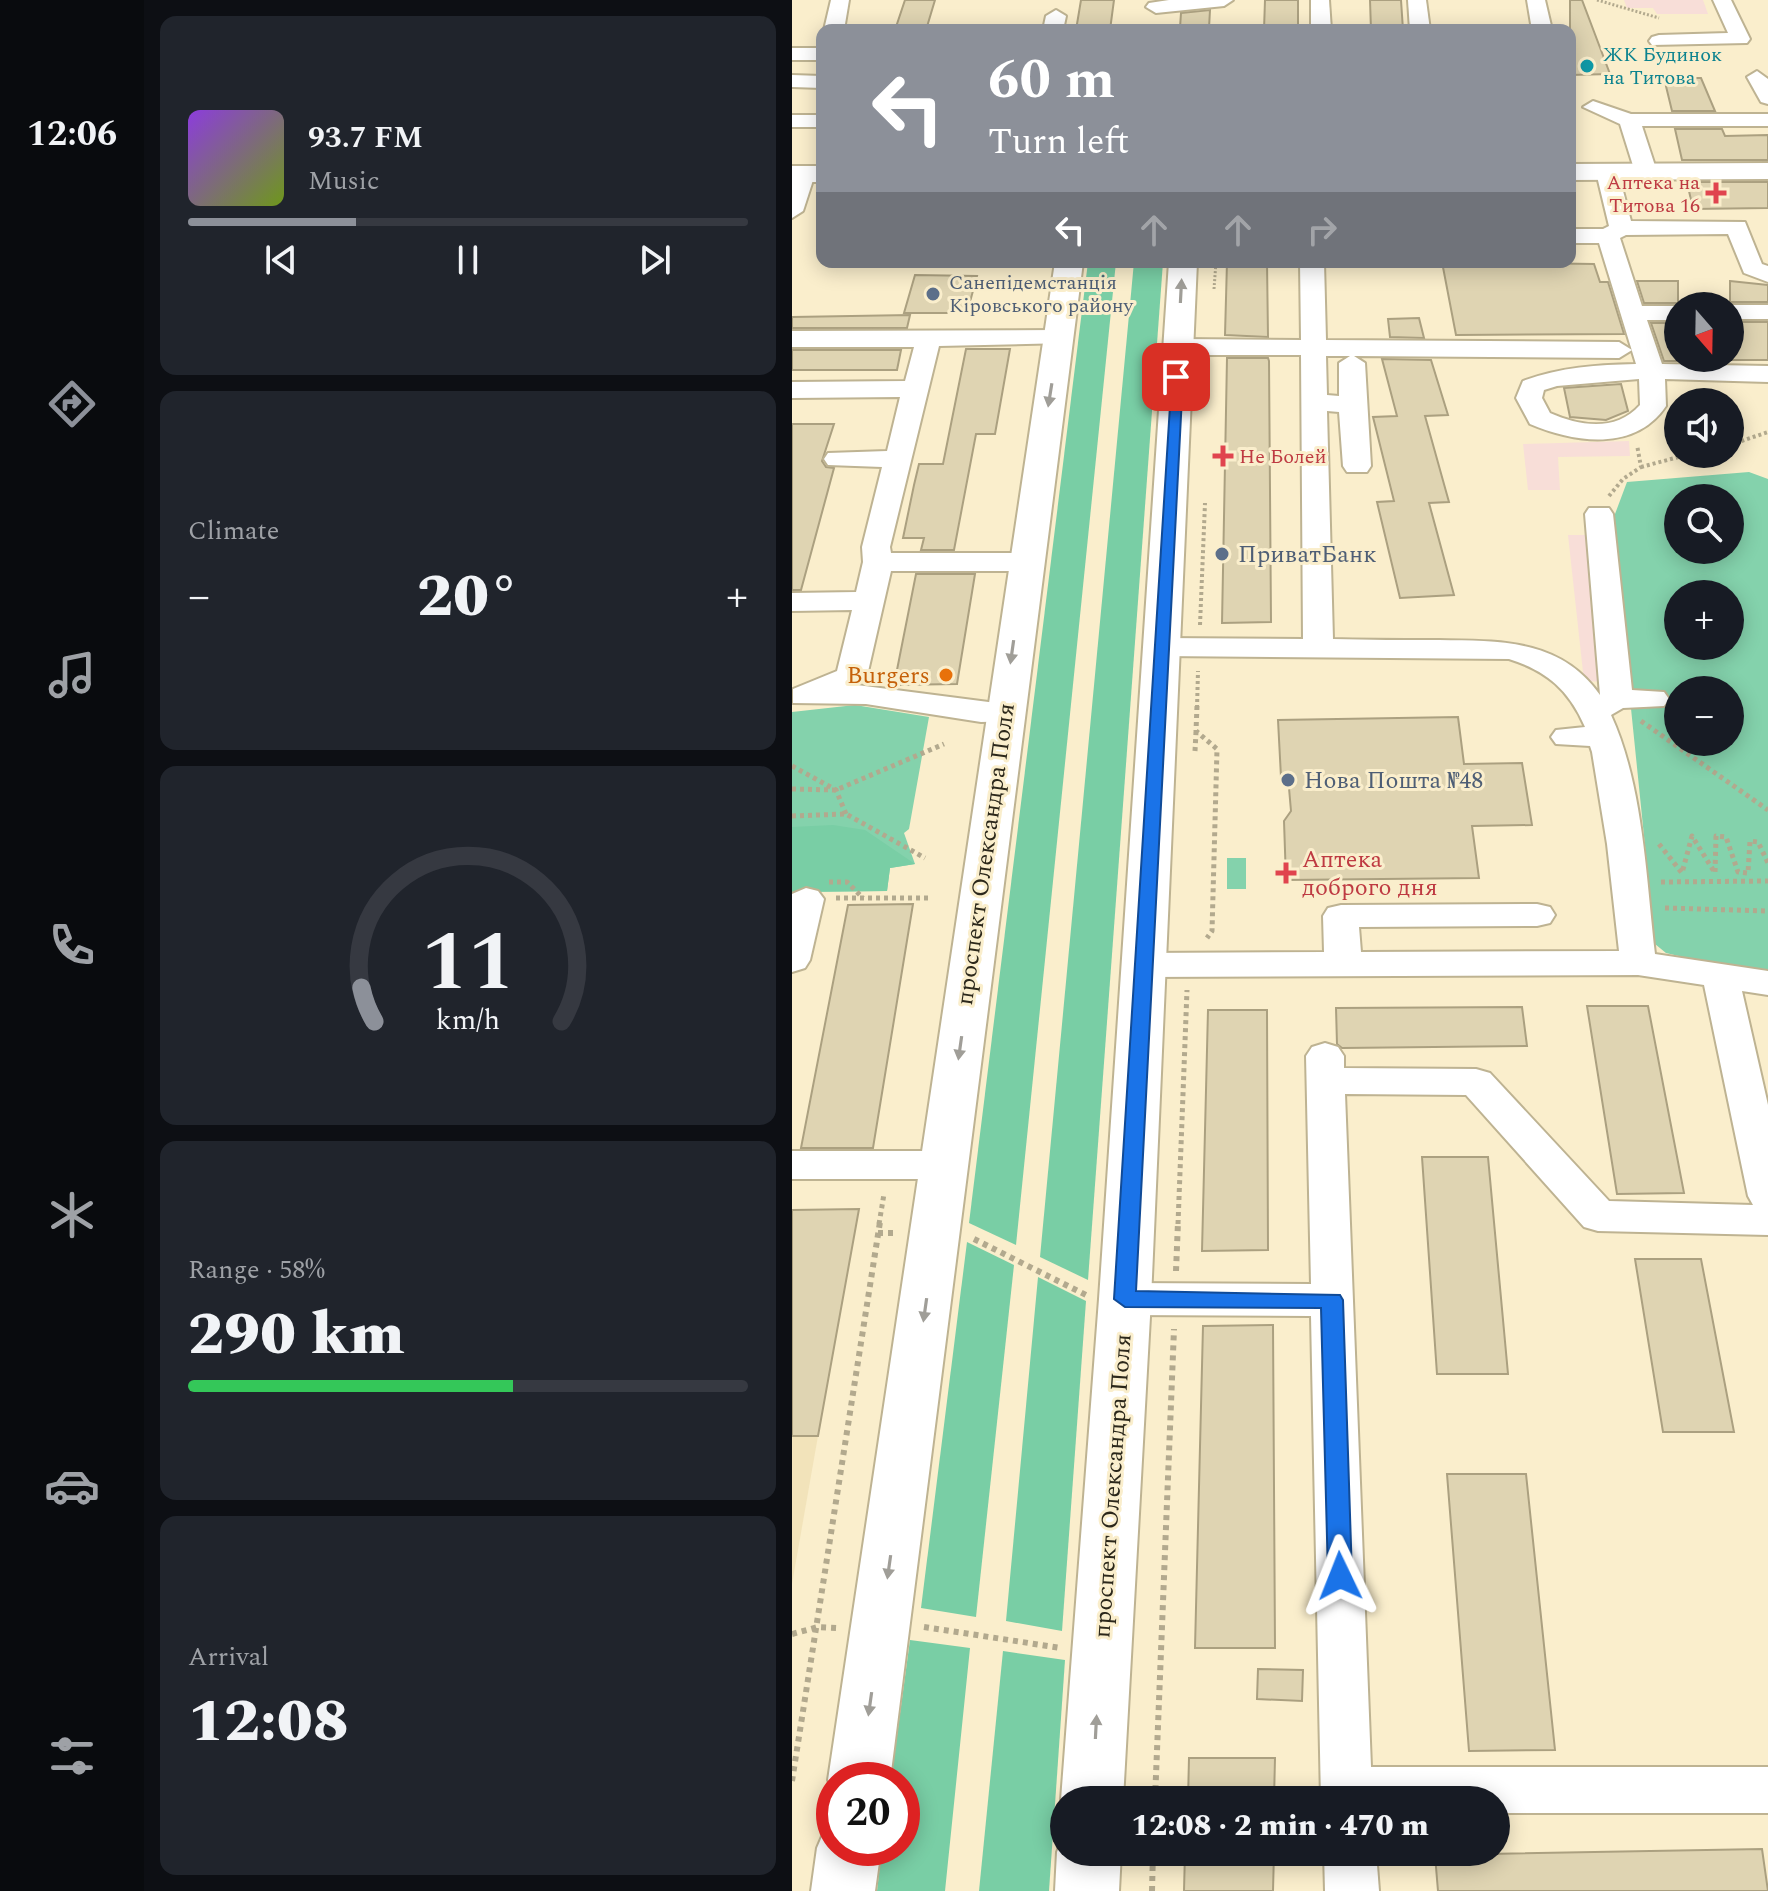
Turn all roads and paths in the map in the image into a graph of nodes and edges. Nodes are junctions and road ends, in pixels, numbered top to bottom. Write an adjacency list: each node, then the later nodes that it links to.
1 (840, 0): 10 (street)
2 (1224, 0): 8 (street)
3 (1320, 0): 12 (street)
4 (1417, 0): 13 (street)
5 (1536, 0): 14 (street)
6 (1597, 0): 9 (path)
7 (1722, 0): 15 (street)
8 (1156, 4): 11 (street)
9 (1606, 4)
10 (835, 24)
11 (1152, 24)
12 (1321, 24)
13 (1419, 24)
14 (1541, 24)
15 (1659, 41)
16 (792, 54): 17 (street)
17 (816, 54)
18 (1759, 68): 21 (street)
19 (792, 81): 20 (street)
20 (816, 82)
21 (1768, 98)
22 (1593, 107): 23 (street)
23 (1629, 120): 24 (street); 30 (street)
24 (1768, 120)
25 (792, 121): 26 (street)
26 (816, 121)
27 (1768, 171): 30 (main road)
28 (1576, 172): 29 (main road)
29 (1607, 172): 30 (main road); 33 (street)
30 (1646, 172)
31 (806, 174): 32 (street)
32 (797, 216)
33 (1614, 232): 34 (street); 39 (street); 42 (street)
34 (1576, 235)
35 (1068, 268): 44 (main road, проспект Олександра Поля)
36 (1184, 268): 48 (main road, проспект Олександра Поля, one-way to 36)
37 (1214, 268): 48 (path)
38 (1312, 268): 47 (street)
39 (1768, 275)
40 (1744, 312): 41 (street)
41 (1768, 312)
42 (1632, 313): 43 (street); 49 (street)
43 (1664, 313)
44 (1058, 338): 46 (street); 67 (main road, проспект Олександра Поля, one-way to 67)
45 (792, 339): 46 (street)
46 (928, 339): 52 (street)
47 (1315, 346): 48 (street); 49 (street); 54 (street)
48 (1194, 347): 70 (main road, проспект Олександра Поля)
49 (1648, 362): 51 (street); 56 (street); 56 (street)
50 (1352, 363): 55 (street)
51 (1768, 374)
52 (915, 389): 53 (street); 60 (street)
53 (792, 390)
54 (1315, 403): 55 (street); 71 (street)
55 (1352, 404): 62 (street)
56 (1634, 426): 63 (path)
57 (1768, 432): 58 (path)
58 (1744, 440)
59 (838, 459): 60 (street)
60 (898, 459): 66 (street)
61 (1664, 461): 63 (path)
62 (1357, 466)
63 (1641, 467): 65 (path)
64 (1205, 489): 70 (path)
65 (1599, 514): 75 (street)
66 (878, 562): 67 (street); 68 (street)
67 (1025, 562): 74 (main road, проспект Олександра Поля, one-way to 74)
68 (867, 601): 69 (street); 72 (street)
69 (792, 602)
70 (1180, 647): 71 (street); 76 (path); 97 (main road, проспект Олександра Поля)
71 (1318, 648): 75 (street)
72 (796, 693): 74 (street)
73 (1653, 699): 75 (street)
74 (1004, 714): 104 (main road, проспект Олександра Поля, one-way to 104)
75 (1606, 716): 77 (street); 83 (path); 88 (street)
76 (1196, 731): 79 (path); 99 (path)
77 (1567, 737)
78 (944, 744): 82 (path)
79 (1195, 751)
80 (792, 766): 82 (path)
81 (792, 789): 82 (path)
82 (836, 790): 84 (path)
83 (1768, 810)
84 (846, 814): 85 (path); 86 (path)
85 (792, 816)
86 (925, 858)
87 (1768, 863): 88 (path)
88 (1641, 876): 89 (path); 96 (street)
89 (1768, 881)
90 (931, 898): 91 (path)
91 (806, 899): 95 (street)
92 (1670, 908): 93 (path)
93 (1768, 911)
94 (1537, 915): 98 (street)
95 (792, 960)
96 (1638, 963): 98 (street); 100 (street)
97 (1143, 965): 99 (street); 109 (main road, проспект Олександра Поля)
98 (1343, 965): 99 (street)
99 (1188, 966): 109 (path)
100 (1721, 977): 101 (street); 105 (street)
101 (1768, 983)
102 (792, 1165): 103 (street)
103 (889, 1165): 104 (street); 107 (path)
104 (944, 1165): 108 (main road, проспект Олександра Поля)
105 (1768, 1196)
106 (1768, 1220): 110 (street)
107 (878, 1233): 108 (path); 111 (path)
108 (936, 1233): 109 (path); 116 (main road, проспект Олександра Поля, one-way to 116)
109 (1131, 1299): 110 (street); 118 (main road, проспект Олександра Поля, one-way to 109); 119 (path)
110 (1332, 1300): 120 (street)
111 (818, 1627): 113 (path); 114 (path); 117 (path)
112 (923, 1627): 115 (path)
113 (839, 1628)
114 (792, 1634)
115 (1069, 1649)
116 (862, 1762)
117 (792, 1781)
118 (1093, 1786)
119 (1154, 1786)
120 (1347, 1786)
121 (1768, 1790): 122 (street)
122 (1510, 1793)
123 (846, 1866): 127 (main road)
124 (1088, 1866): 128 (main road)
125 (1153, 1866): 129 (path)
126 (1351, 1866): 130 (street)
127 (843, 1891)
128 (1087, 1891)
129 (1152, 1891)
130 (1352, 1891)

